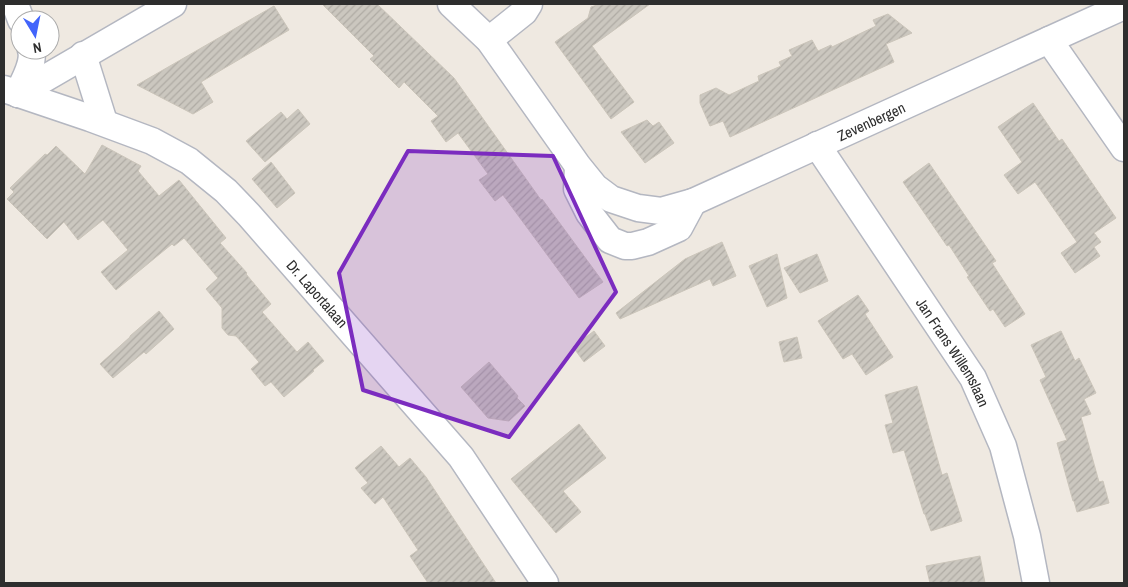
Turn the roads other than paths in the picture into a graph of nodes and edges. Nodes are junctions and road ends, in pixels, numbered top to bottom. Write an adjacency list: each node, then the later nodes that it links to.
1 (173, 4): 7 (street)
2 (451, 4): 5 (street, Zevenbergen)
3 (529, 4): 5 (street)
4 (1124, 6): 6 (street, Zevenbergen)
5 (488, 40): 13 (street, Zevenbergen)
6 (1049, 40): 11 (street, Zevenbergen); 12 (street)
7 (84, 55): 9 (street); 10 (street)
8 (31, 60): 9 (street)
9 (11, 92): 10 (street, Dr. Laportalaan)
10 (104, 122): 15 (street, Dr. Laportalaan)
11 (817, 145): 14 (street, Zevenbergen); 16 (street, Jan Frans Willemslaan)
12 (1124, 148)
13 (578, 166): 14 (street, Zevenbergen); 14 (street)
14 (693, 202)
15 (545, 583)
16 (1036, 583)

